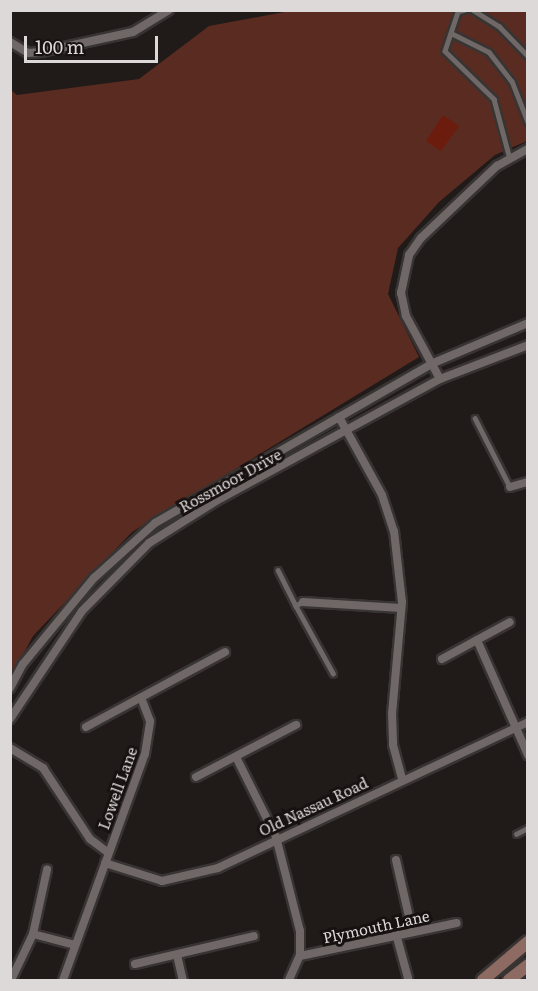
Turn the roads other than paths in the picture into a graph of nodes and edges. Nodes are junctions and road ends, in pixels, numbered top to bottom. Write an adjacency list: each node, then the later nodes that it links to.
1 (169, 10): 5 (street)
2 (465, 10): 4 (lane)
3 (473, 10): 6 (lane)
4 (451, 33): 7 (lane); 9 (lane)
5 (10, 42)
6 (528, 56)
7 (528, 122)
8 (528, 149): 9 (street)
9 (510, 159): 12 (street)
10 (528, 323): 12 (street, Rossmoor Drive)
11 (528, 345): 13 (street, Rossmoor Drive)
12 (432, 363): 13 (street); 14 (street, Rossmoor Drive)
13 (440, 379): 16 (street, Rossmoor Drive)
14 (339, 417): 16 (street); 27 (street, Rossmoor Drive)
15 (475, 418): 18 (lane)
16 (348, 431): 21 (street); 29 (street, Rossmoor Drive)
17 (528, 482): 18 (street)
18 (510, 487)
19 (278, 570): 20 (lane)
20 (300, 604): 21 (street); 26 (lane)
21 (401, 608): 38 (street)
22 (510, 622): 23 (street)
23 (477, 640): 25 (street); 33 (street)
24 (225, 652): 28 (street)
25 (442, 659)
26 (333, 673)
27 (10, 688)
28 (141, 698): 32 (street); 42 (street, Lowell Lane)
29 (10, 719)
30 (528, 722): 33 (street, Old Nassau Road)
31 (296, 725): 36 (street)
32 (86, 727)
33 (513, 728): 35 (street); 38 (street, Old Nassau Road)
34 (10, 748): 42 (street)
35 (528, 755)
36 (236, 757): 37 (street); 41 (street)
37 (196, 777)
38 (402, 779): 41 (street, Old Nassau Road)
39 (528, 828): 40 (lane)
40 (516, 834)
41 (276, 837): 44 (street, Old Nassau Road); 54 (street)
42 (107, 852): 44 (street, Lowell Lane)
43 (396, 860): 47 (street)
44 (105, 863): 52 (street)
45 (46, 870): 48 (street)
46 (457, 923): 47 (street, Plymouth Lane)
47 (412, 930): 49 (street, Plymouth Lane)
48 (33, 934): 52 (street); 58 (street)
49 (396, 934): 54 (street, Plymouth Lane); 57 (street)
50 (254, 936): 53 (street)
51 (528, 942): 62 (main road)
52 (75, 945): 59 (street)
53 (177, 955): 55 (street); 60 (street)
54 (300, 956): 61 (street)
55 (135, 964)
56 (528, 964): 63 (main road)
57 (408, 978)
58 (11, 981)
59 (63, 981)
60 (183, 981)
61 (289, 981)
62 (483, 981)
63 (510, 981)

